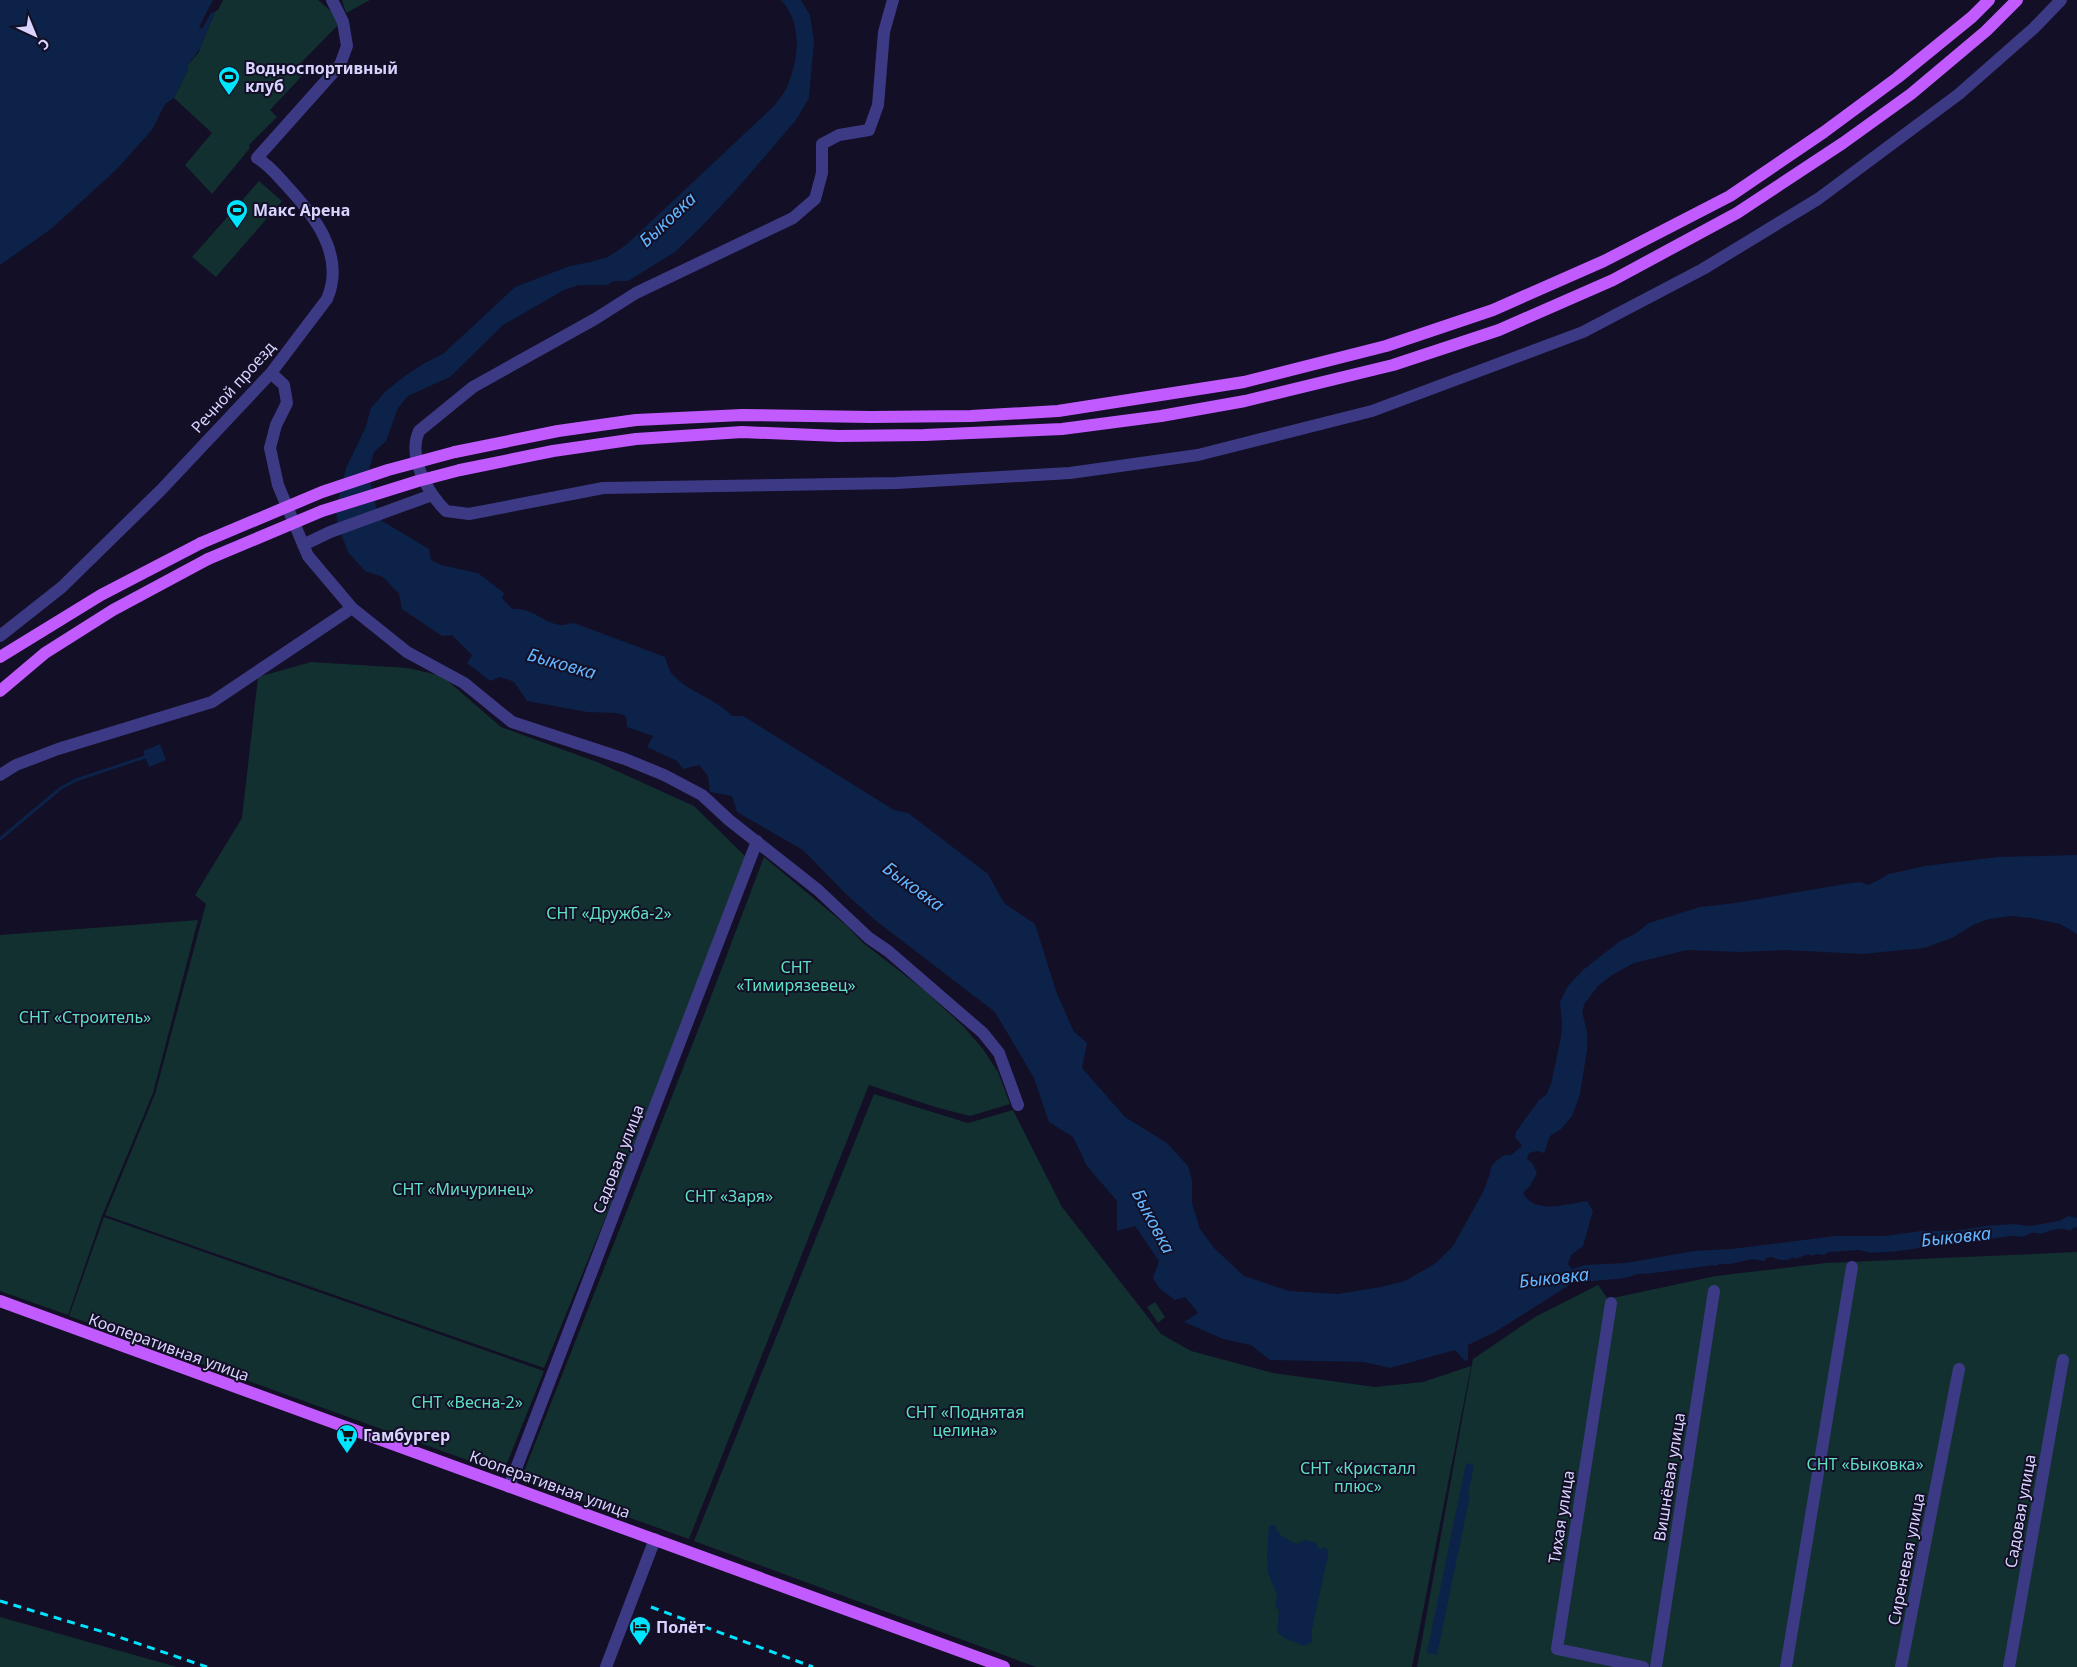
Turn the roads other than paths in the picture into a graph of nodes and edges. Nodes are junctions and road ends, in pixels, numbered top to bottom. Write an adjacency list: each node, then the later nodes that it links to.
1 (332, 0): 6 (street, Речной проезд)
2 (893, 0): 7 (street)
3 (1989, 0): 11 (main road, bridge)
4 (2017, 0): 12 (main road, bridge)
5 (2061, 0): 7 (street)
6 (271, 373): 8 (street); 10 (street, Речной проезд)
7 (432, 495): 8 (street)
8 (303, 545): 9 (street)
9 (352, 608): 17 (street); 18 (street)
10 (0, 636)
11 (31, 639): 13 (main road); 14 (main road)
12 (61, 643): 15 (main road); 16 (main road)
13 (0, 658)
14 (0, 665)
15 (0, 691)
16 (0, 701)
17 (0, 775)
18 (757, 841): 19 (street); 26 (street, Садовая улица)
19 (1018, 1105)
20 (1852, 1267): 32 (street)
21 (1714, 1291): 31 (street, Вишнёвая улица)
22 (0, 1301): 26 (main road, Кооперативная улица)
23 (1611, 1303): 30 (street, Тихая улица)
24 (2063, 1360): 34 (street, Садовая улица)
25 (1959, 1369): 33 (street, Сиреневая улица)
26 (509, 1487): 27 (main road, Кооперативная улица)
27 (655, 1539): 28 (street); 29 (main road, Кооперативная улица)
28 (606, 1667)
29 (1004, 1667)
30 (1643, 1667)
31 (1656, 1667)
32 (1786, 1667)
33 (1902, 1667)
34 (2010, 1667)

